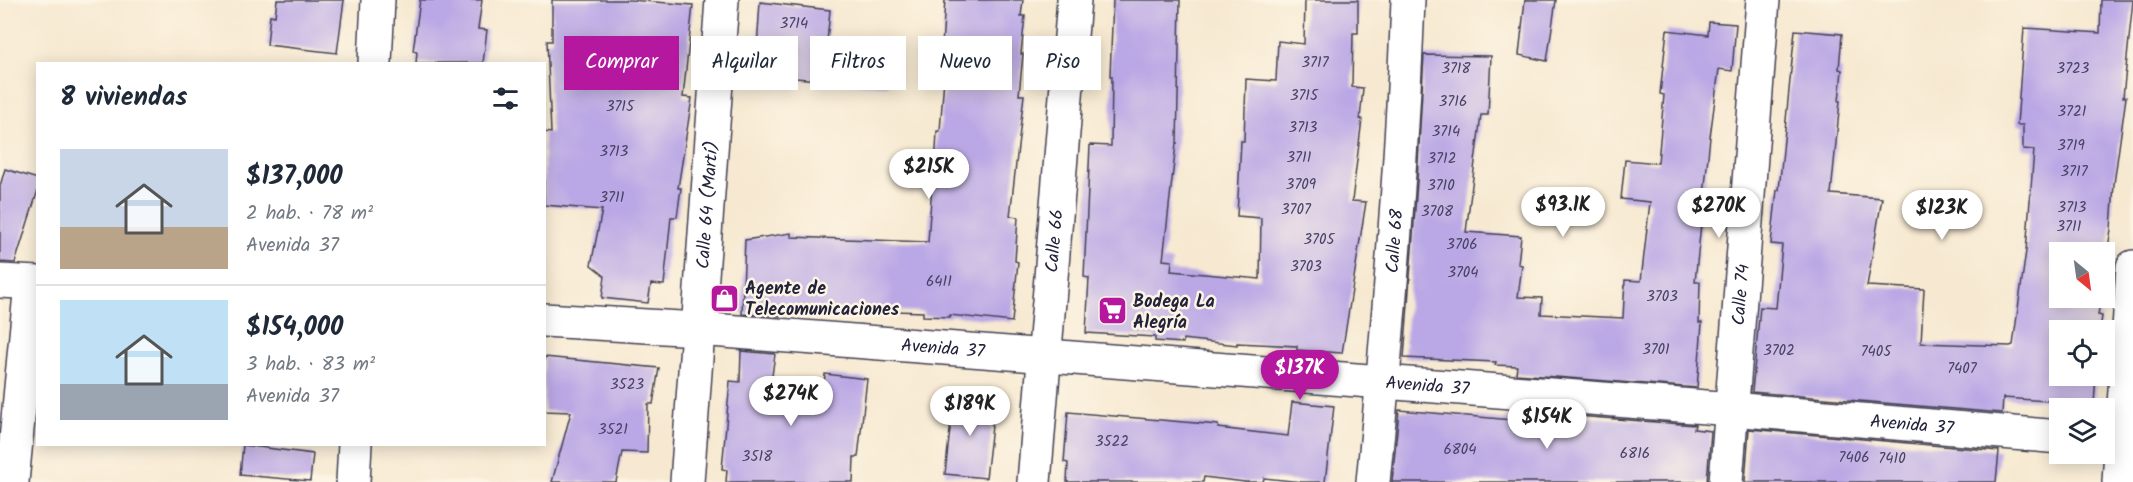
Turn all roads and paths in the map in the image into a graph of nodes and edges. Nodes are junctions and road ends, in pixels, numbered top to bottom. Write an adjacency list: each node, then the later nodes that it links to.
1 (378, 0): 6 (street)
2 (722, 0): 10 (street, Calle 64 (Martí))
3 (1074, 0): 11 (street, Calle 66)
4 (1408, 0): 12 (street, Calle 68)
5 (1763, 0): 13 (street, Calle 74)
6 (375, 62)
7 (2133, 267): 15 (street)
8 (23, 282): 17 (street)
9 (546, 320): 10 (street, Avenida 37)
10 (698, 329): 11 (street, Avenida 37); 19 (street, Calle 64 (Martí))
11 (1045, 357): 12 (street, Avenida 37); 20 (street, Calle 66)
12 (1383, 382): 13 (street, Avenida 37); 21 (street, Calle 68)
13 (1732, 409): 14 (street, Avenida 37); 22 (street, Calle 74)
14 (2049, 436)
15 (2120, 442): 23 (street)
16 (355, 446): 18 (street)
17 (12, 482)
18 (353, 482)
19 (687, 482)
20 (1034, 482)
21 (1373, 482)
22 (1726, 482)
23 (2119, 482)

